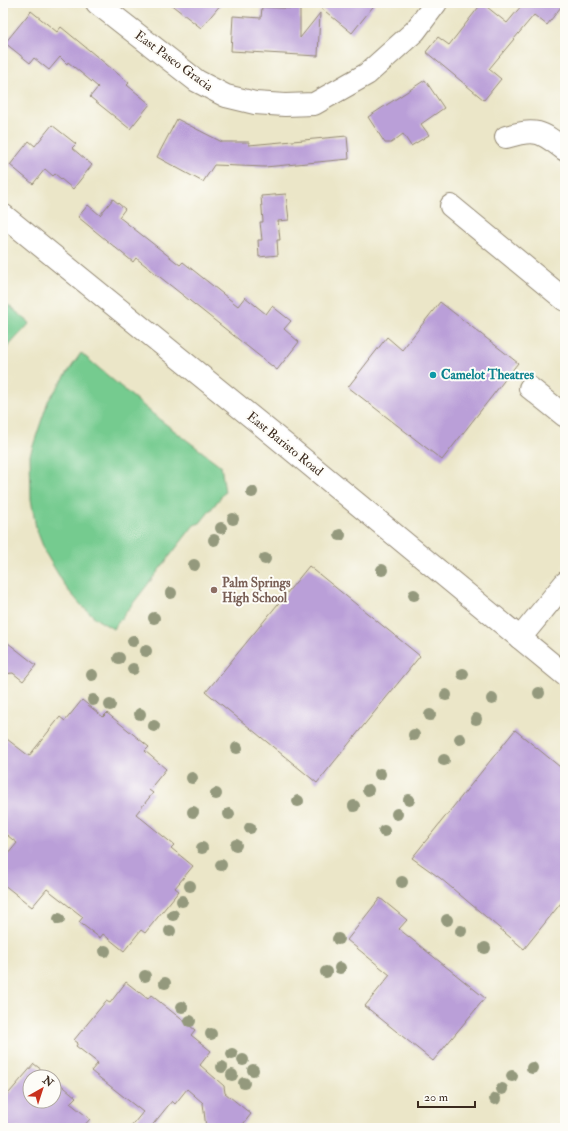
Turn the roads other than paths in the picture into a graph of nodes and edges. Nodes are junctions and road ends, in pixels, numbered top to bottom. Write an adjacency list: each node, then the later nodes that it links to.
1 (97, 3): 2 (street, East Paseo Gracia)
2 (436, 3)
3 (506, 137): 4 (street)
4 (565, 150)
5 (451, 206): 7 (street)
6 (3, 215): 11 (street, East Baristo Road)
7 (565, 300)
8 (530, 388): 9 (street)
9 (565, 416)
10 (565, 583): 11 (street)
11 (520, 638): 12 (street, East Baristo Road)
12 (565, 675)

